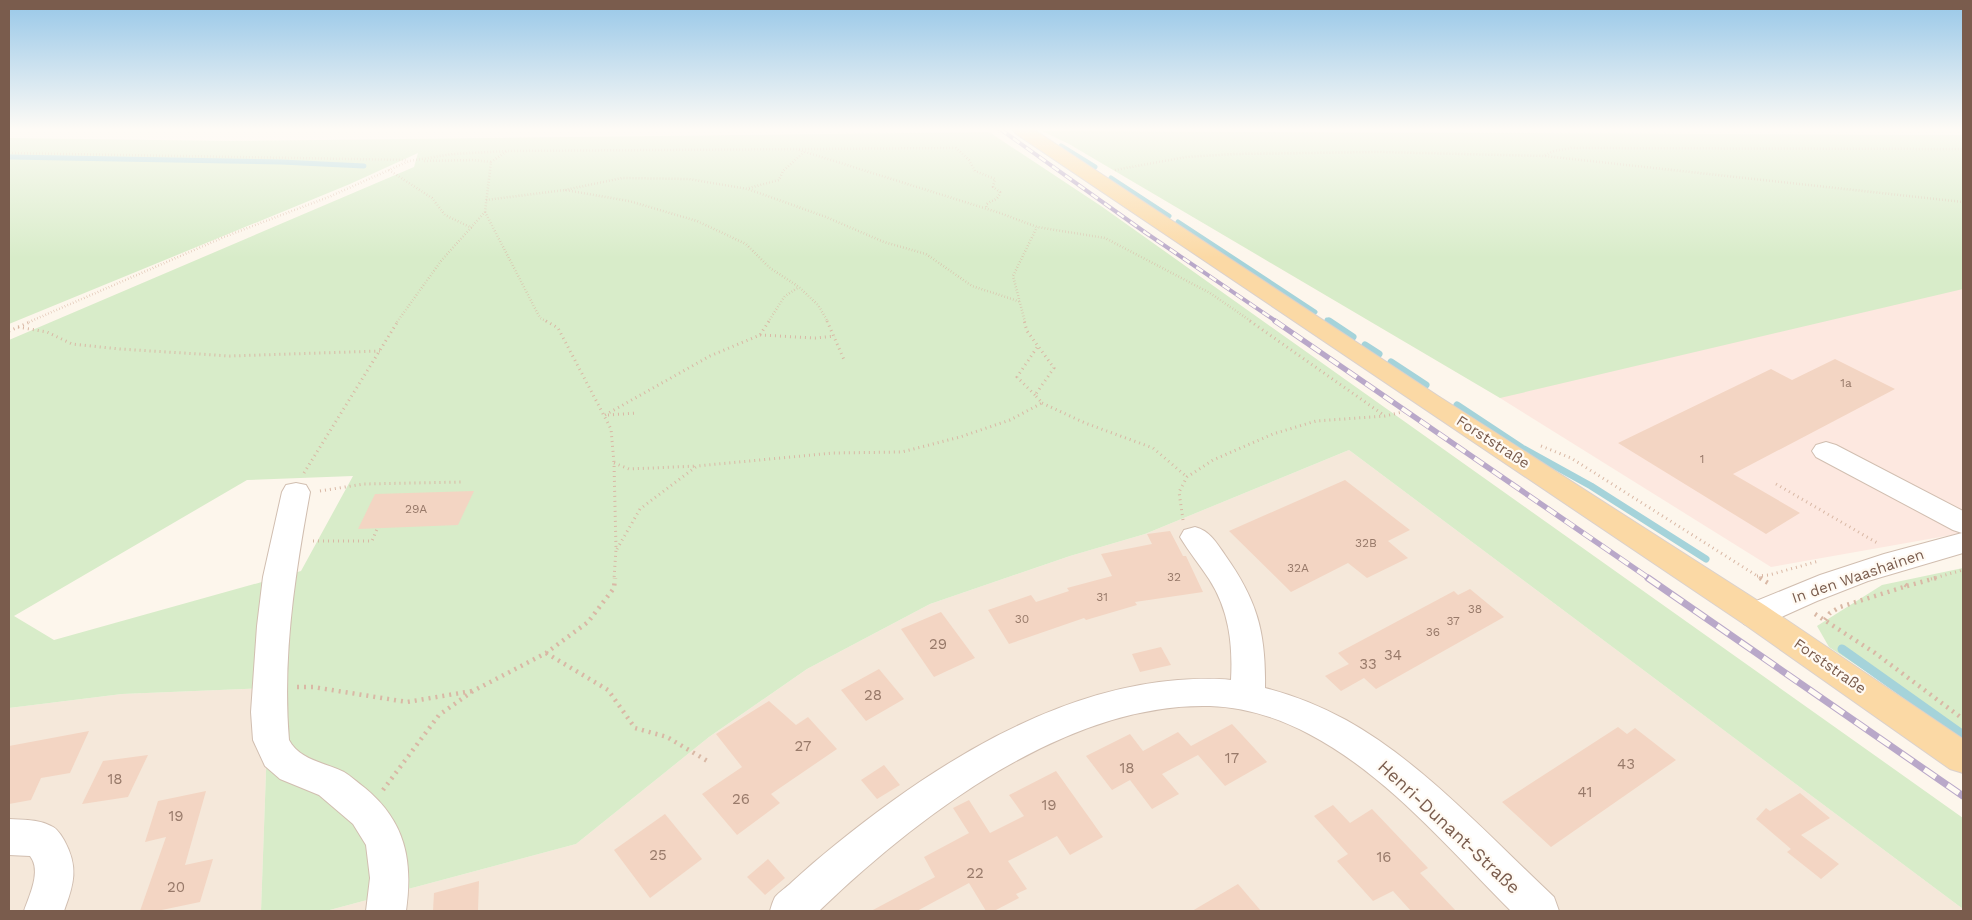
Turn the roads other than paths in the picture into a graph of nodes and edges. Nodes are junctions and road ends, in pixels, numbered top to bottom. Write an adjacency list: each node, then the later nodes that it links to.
1 (1085, 172): 7 (main road, Forststraße)
2 (1826, 451): 4 (street)
3 (295, 494): 12 (street)
4 (1963, 523)
5 (1195, 537): 8 (street)
6 (1963, 542): 7 (street, In den Waashainen)
7 (1755, 615): 9 (main road, Forststraße)
8 (1247, 697): 13 (street, Henri-Dunant-Straße); 14 (street, Henri-Dunant-Straße)
9 (1963, 758)
10 (9, 837): 11 (street)
11 (44, 911)
12 (386, 911)
13 (790, 911)
14 (1539, 911)

